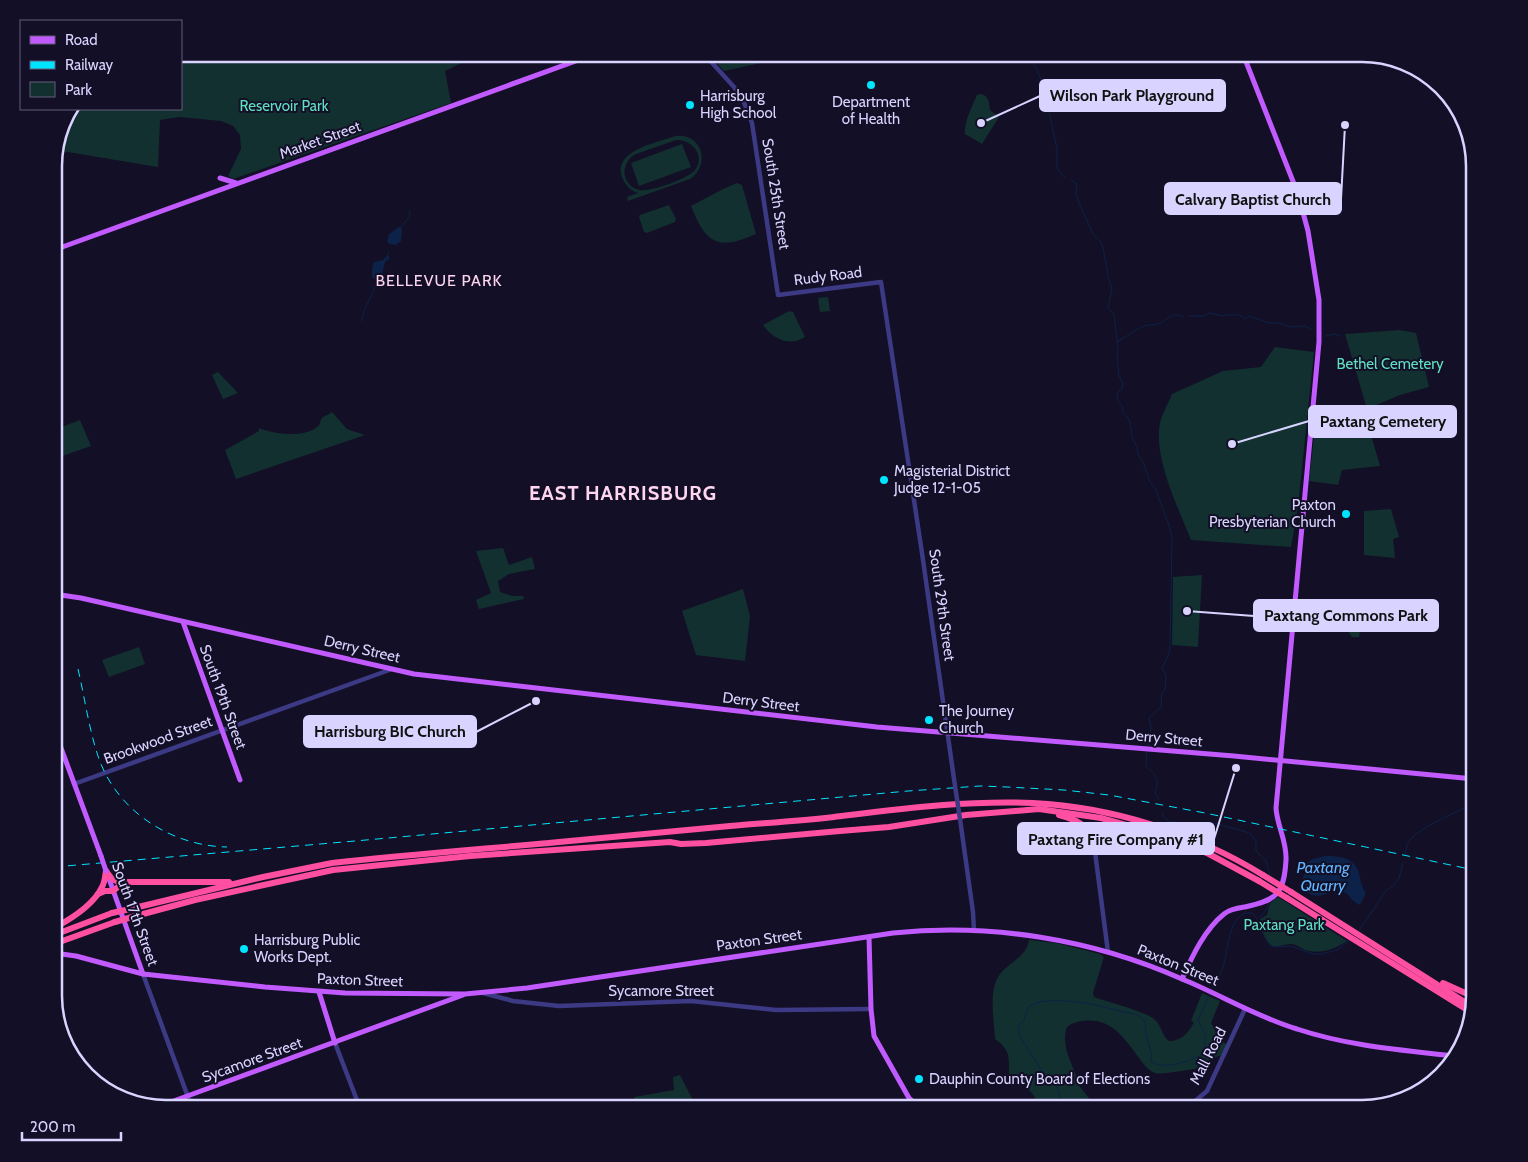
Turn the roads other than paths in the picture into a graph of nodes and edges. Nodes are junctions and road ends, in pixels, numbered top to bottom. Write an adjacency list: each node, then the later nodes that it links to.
1 (1246, 62): 15 (main road)
2 (571, 63): 5 (main road, Market Street)
3 (712, 63): 8 (street, South 25th Street)
4 (220, 178): 5 (main road)
5 (236, 183): 6 (main road, Market Street)
6 (63, 247)
7 (881, 282): 8 (street, Rudy Road); 13 (street, South 29th Street)
8 (778, 295)
9 (63, 595): 10 (main road, Derry Street)
10 (183, 622): 11 (main road, Derry Street); 12 (main road, South 19th Street)
11 (392, 669): 12 (street, Brookwood Street); 13 (main road, Derry Street)
12 (222, 730): 17 (main road, South 19th Street); 18 (street, Brookwood Street)
13 (948, 733): 15 (main road, Derry Street); 31 (street, South 29th Street, bridge)
14 (63, 754): 18 (main road, South 17th Street)
15 (1280, 761): 16 (main road, Derry Street); 39 (main road)
16 (1466, 778)
17 (240, 780)
18 (74, 784): 23 (main road, South 17th Street, bridge)
19 (1026, 810): 21 (highway); 22 (highway); 34 (highway, bridge)
20 (1134, 846): 21 (street); 22 (highway)
21 (1094, 852): 36 (street)
22 (1209, 854): 25 (highway)
23 (106, 871): 26 (highway); 27 (main road, South 17th Street); 28 (highway)
24 (262, 877): 25 (highway); 26 (highway); 30 (highway, bridge)
25 (1261, 878): 32 (highway, bridge)
26 (146, 881): 27 (highway)
27 (113, 891): 28 (highway); 38 (main road, South 17th Street)
28 (95, 896): 29 (highway)
29 (63, 923)
30 (63, 931)
31 (974, 931): 33 (main road, Paxton Street); 36 (main road, Paxton Street)
32 (1355, 936): 35 (highway); 45 (highway)
33 (869, 937): 41 (main road, Paxton Street); 46 (main road)
34 (63, 940)
35 (1367, 940): 43 (highway); 44 (highway)
36 (1108, 952): 39 (main road, Paxton Street)
37 (63, 954): 38 (main road, Paxton Street)
38 (143, 974): 40 (main road, Paxton Street); 50 (street, South 17th Street)
39 (1182, 979): 47 (main road, Paxton Street)
40 (319, 992): 42 (main road, Paxton Street); 48 (main road)
41 (483, 993): 42 (main road, Paxton Street); 46 (street, Sycamore Street)
42 (465, 994): 48 (main road, Sycamore Street)
43 (1466, 994)
44 (1465, 1003)
45 (1465, 1008)
46 (870, 1009): 54 (main road)
47 (1245, 1009): 49 (main road, Paxton Street); 55 (street, Mall Road)
48 (335, 1043): 50 (main road, Sycamore Street); 53 (street)
49 (1447, 1055)
50 (188, 1096): 51 (main road, Sycamore Street); 52 (street, South 17th Street)
51 (177, 1100)
52 (189, 1100)
53 (357, 1100)
54 (911, 1100)
55 (1196, 1100)

